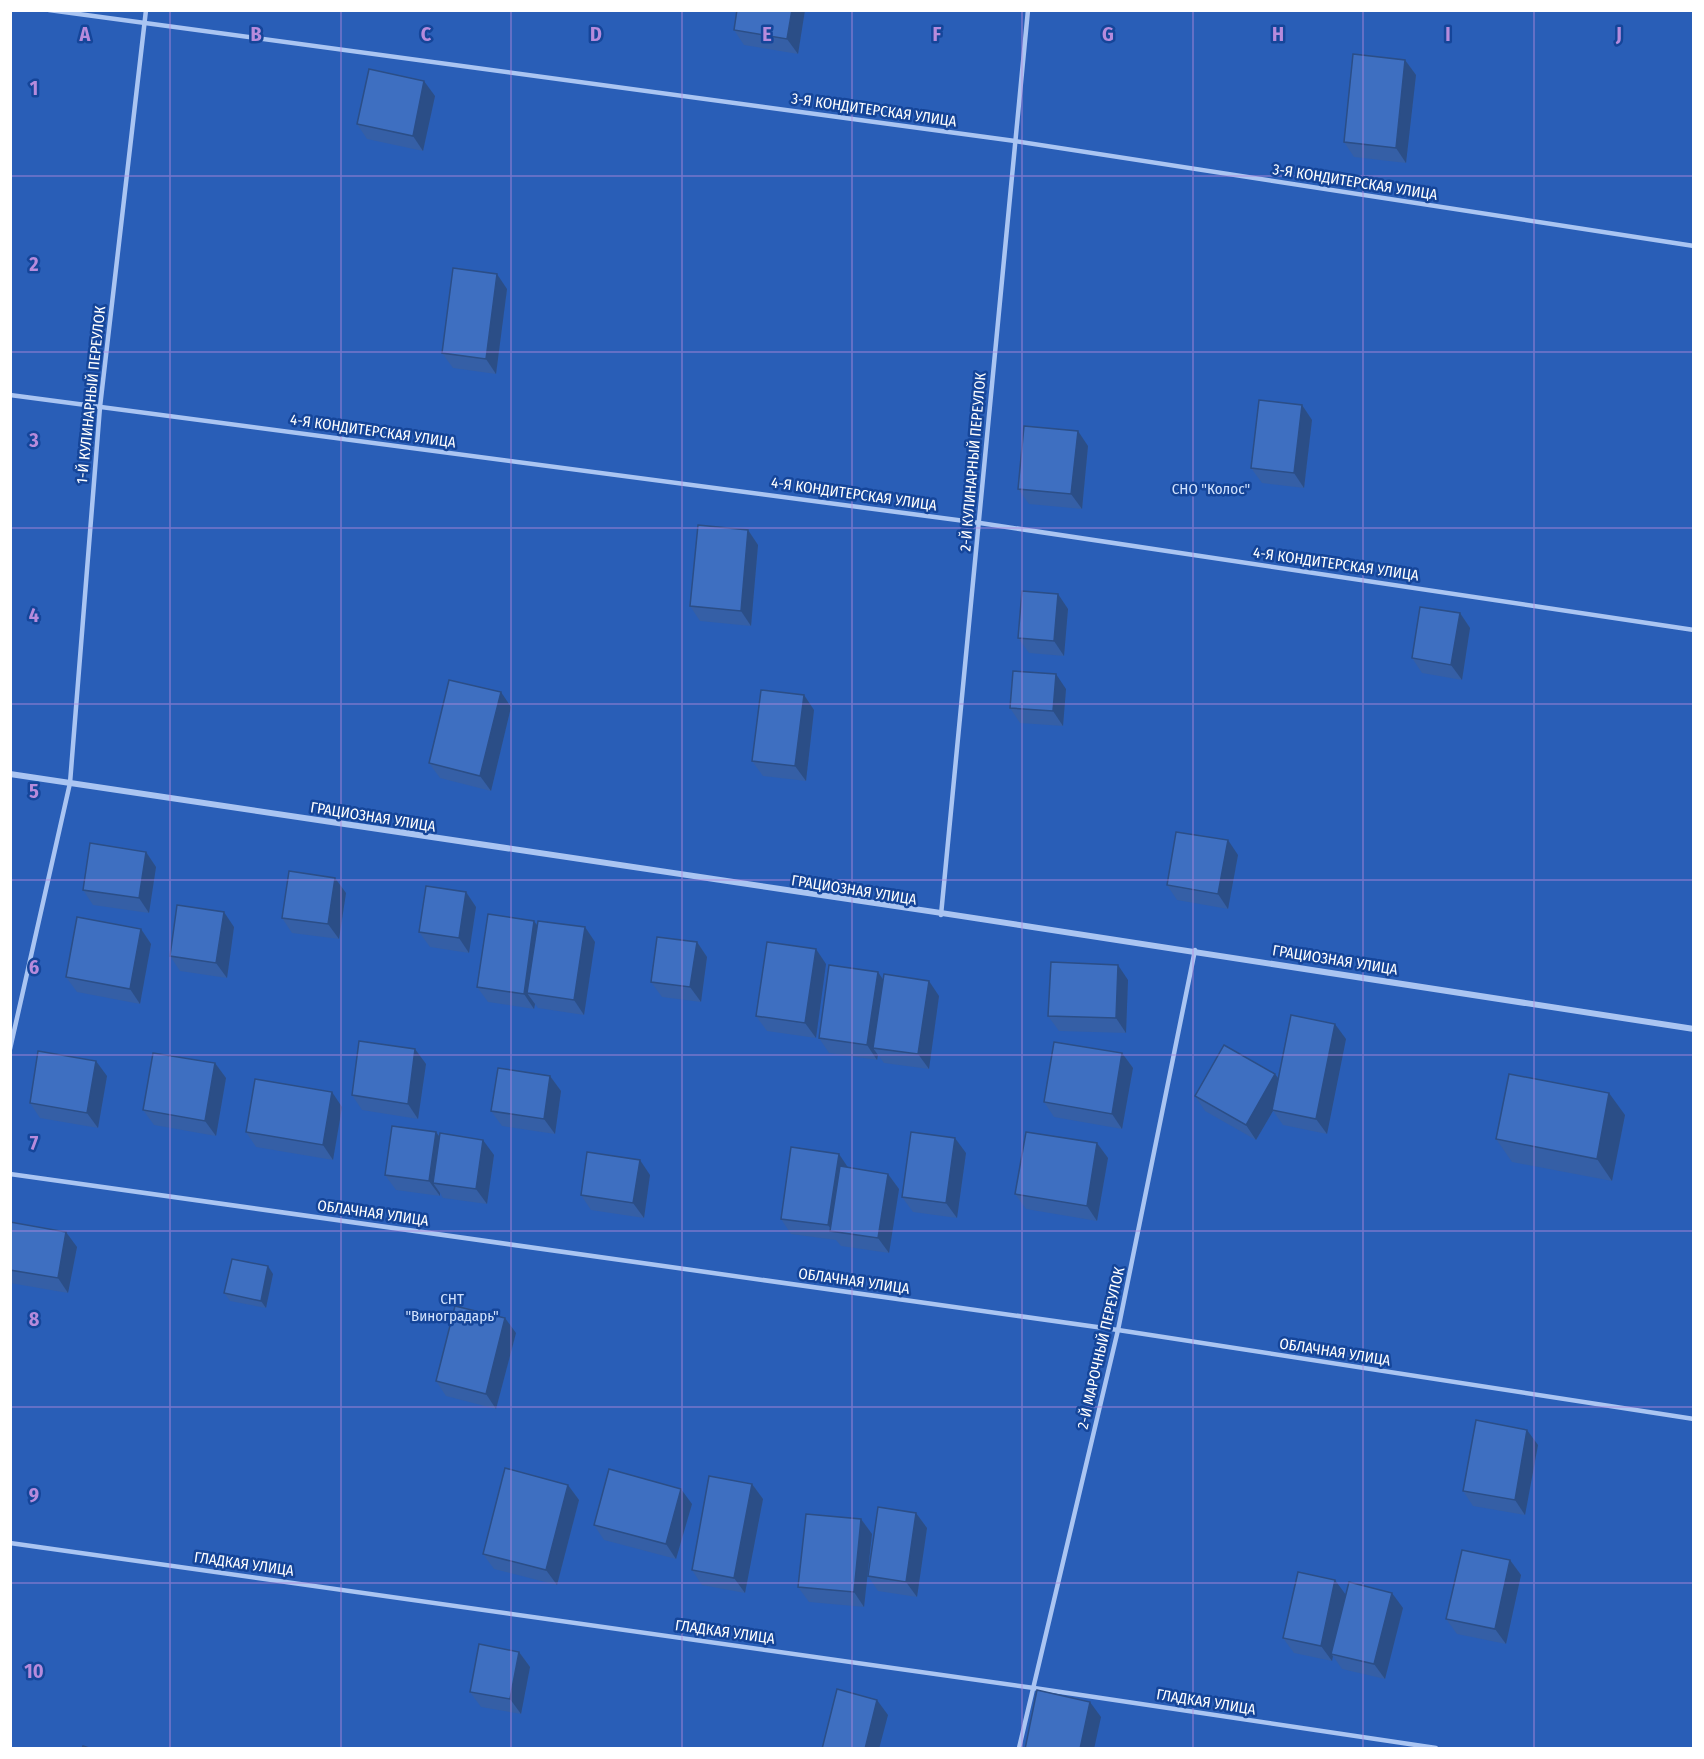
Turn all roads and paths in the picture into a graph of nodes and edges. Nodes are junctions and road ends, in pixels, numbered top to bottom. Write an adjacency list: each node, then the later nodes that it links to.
1 (49, 10): 4 (lane, 3-Я КОНДИТЕРСКАЯ УЛИЦА)
2 (146, 10): 4 (lane, 1-Й КУЛИНАРНЫЙ ПЕРЕУЛОК)
3 (1029, 10): 5 (lane, 2-Й КУЛИНАРНЫЙ ПЕРЕУЛОК)
4 (145, 24): 5 (lane, 3-Я КОНДИТЕРСКАЯ УЛИЦА); 8 (lane, 1-Й КУЛИНАРНЫЙ ПЕРЕУЛОК)
5 (1015, 141): 6 (lane, 3-Я КОНДИТЕРСКАЯ УЛИЦА); 9 (lane, 2-Й КУЛИНАРНЫЙ ПЕРЕУЛОК)
6 (1694, 246)
7 (10, 394): 8 (lane, 4-Я КОНДИТЕРСКАЯ УЛИЦА)
8 (100, 407): 9 (lane, 4-Я КОНДИТЕРСКАЯ УЛИЦА); 12 (lane, 1-Й КУЛИНАРНЫЙ ПЕРЕУЛОК)
9 (980, 523): 10 (lane, 4-Я КОНДИТЕРСКАЯ УЛИЦА); 13 (lane, 2-Й КУЛИНАРНЫЙ ПЕРЕУЛОК)
10 (1694, 630)
11 (10, 774): 12 (street, ГРАЦИОЗНАЯ УЛИЦА)
12 (70, 783): 13 (street, ГРАЦИОЗНАЯ УЛИЦА); 16 (lane, 1-Й КУЛИНАРНЫЙ ПЕРЕУЛОК)
13 (941, 915): 14 (street, ГРАЦИОЗНАЯ УЛИЦА)
14 (1195, 950): 15 (street, ГРАЦИОЗНАЯ УЛИЦА); 18 (lane, 2-Й МАРОЧНЫЙ ПЕРЕУЛОК)
15 (1694, 1029)
16 (10, 1049)
17 (10, 1174): 18 (lane, ОБЛАЧНАЯ УЛИЦА)
18 (1118, 1330): 19 (lane, ОБЛАЧНАЯ УЛИЦА); 21 (lane, 2-Й МАРОЧНЫЙ ПЕРЕУЛОК)
19 (1694, 1419)
20 (10, 1543): 21 (lane, ГЛАДКАЯ УЛИЦА)
21 (1034, 1688): 22 (lane, 2-Й МАРОЧНЫЙ ПЕРЕУЛОК); 23 (lane, ГЛАДКАЯ УЛИЦА)
22 (1019, 1749)
23 (1436, 1749)

